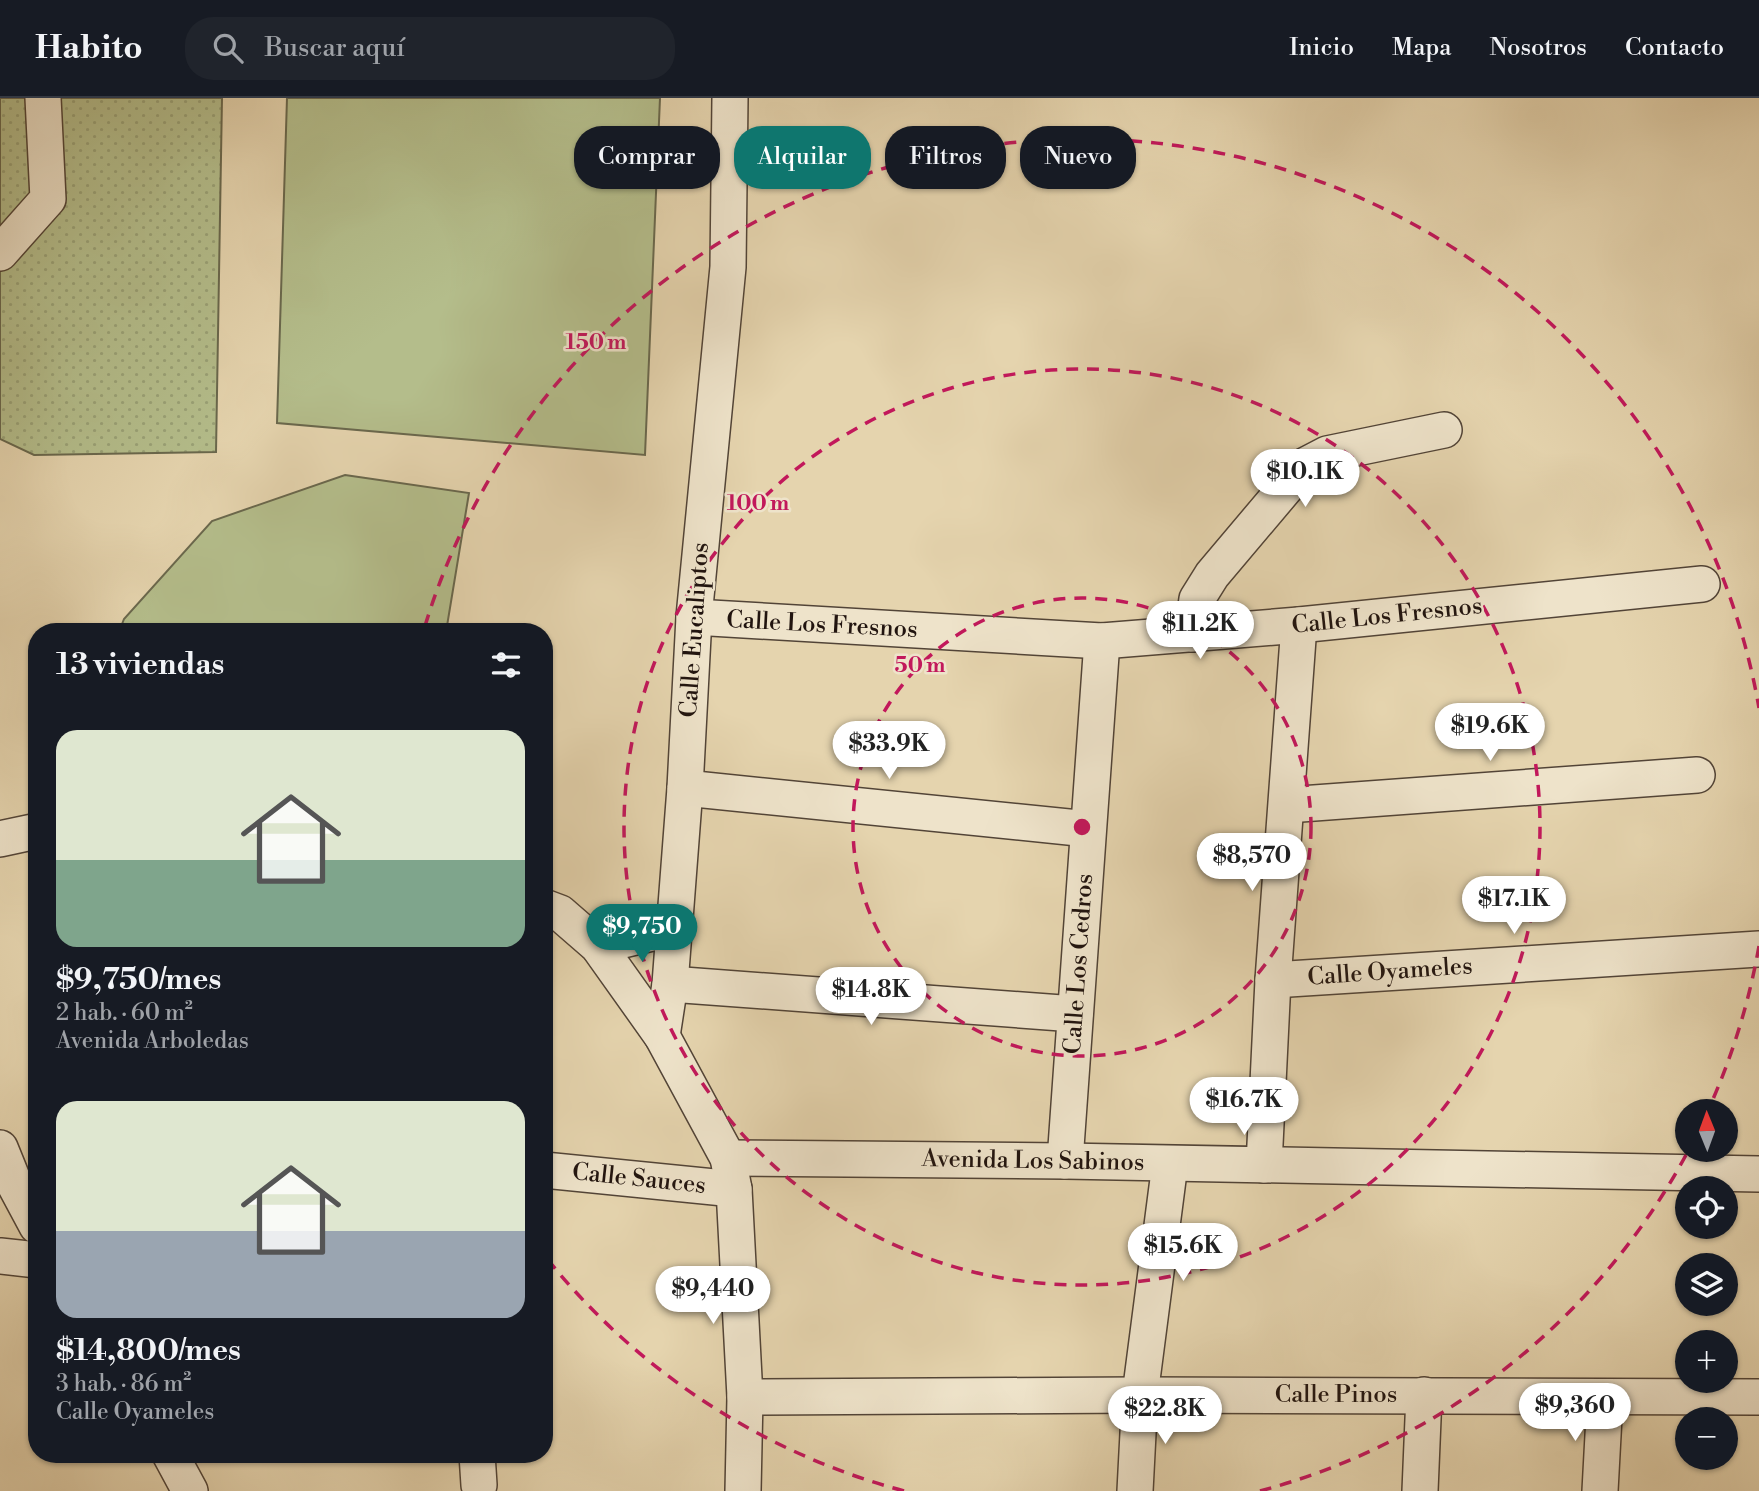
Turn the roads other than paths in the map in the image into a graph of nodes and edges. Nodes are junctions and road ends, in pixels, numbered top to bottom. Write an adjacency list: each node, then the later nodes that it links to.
1 (43, 98): 3 (street)
2 (730, 98): 6 (street, Calle Eucaliptos)
3 (0, 253)
4 (1444, 430): 8 (street)
5 (1702, 584): 7 (street, Calle Los Fresnos)
6 (694, 617): 9 (street, Calle Los Fresnos); 11 (street, Calle Eucaliptos)
7 (1299, 625): 8 (street, Calle Los Fresnos); 12 (street)
8 (1192, 634): 9 (street, Calle Los Fresnos)
9 (1102, 641): 13 (street, Calle Los Cedros)
10 (1697, 775): 12 (street)
11 (685, 788): 13 (street); 17 (street, Calle Eucaliptos)
12 (1287, 806): 20 (street)
13 (1088, 829): 22 (street, Calle Los Cedros)
14 (28, 833): 15 (street)
15 (0, 839)
16 (553, 911): 18 (street)
17 (673, 928): 18 (street); 21 (street, Calle Eucaliptos)
18 (598, 946): 23 (street)
19 (1759, 949): 20 (street, Calle Oyameles)
20 (1273, 980): 27 (street)
21 (670, 984): 22 (street); 23 (street, Calle Eucaliptos)
22 (1075, 1014): 25 (street, Calle Los Cedros)
23 (662, 1036): 29 (street)
24 (0, 1148): 31 (street)
25 (1065, 1161): 26 (street, Avenida Los Sabinos); 29 (street, Avenida Los Sabinos)
26 (1170, 1164): 27 (street, Avenida Los Sabinos); 34 (street)
27 (1264, 1165): 30 (street, Avenida Los Sabinos)
28 (553, 1170): 29 (street, Calle Sauces)
29 (731, 1173): 36 (street)
30 (1759, 1174)
31 (28, 1209)
32 (0, 1256): 33 (street)
33 (28, 1259)
34 (1140, 1395): 35 (street, Calle Pinos); 36 (street, Calle Pinos); 42 (street)
35 (1424, 1395): 38 (street, Calle Pinos); 43 (street)
36 (745, 1397): 41 (street)
37 (1759, 1397): 38 (street, Calle Pinos)
38 (1605, 1398): 44 (street)
39 (175, 1463): 40 (street)
40 (190, 1491)
41 (743, 1491)
42 (1135, 1491)
43 (1420, 1491)
44 (1600, 1491)

